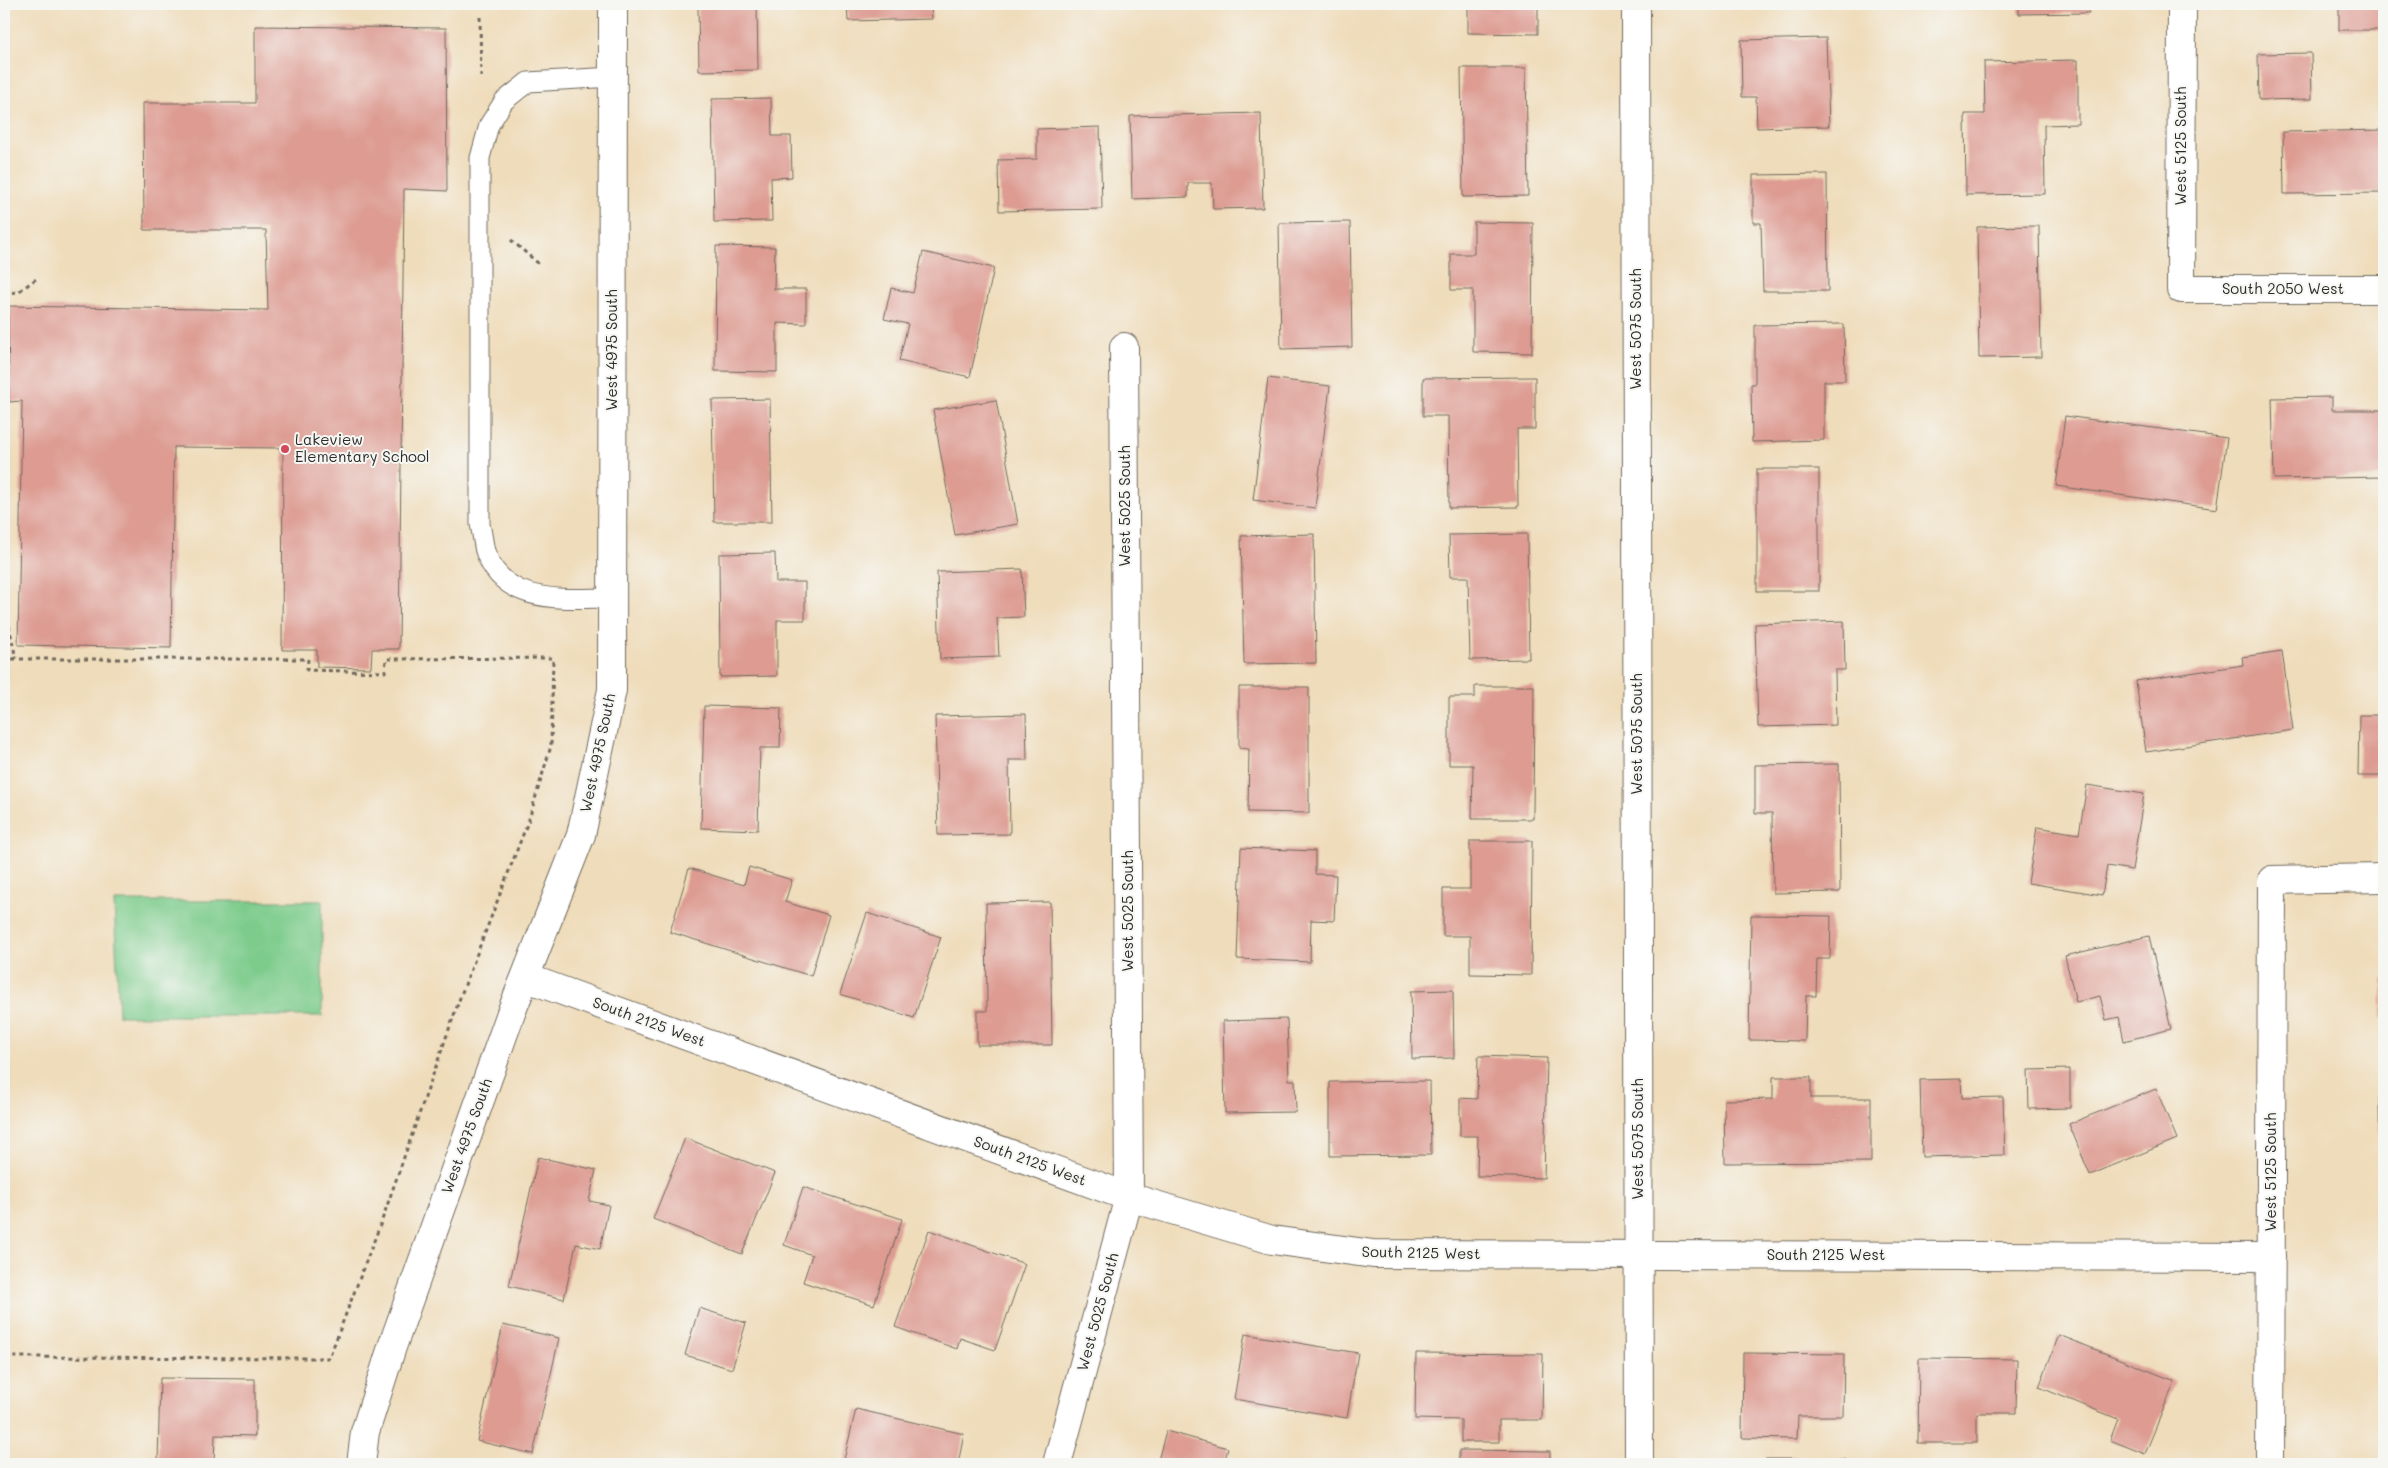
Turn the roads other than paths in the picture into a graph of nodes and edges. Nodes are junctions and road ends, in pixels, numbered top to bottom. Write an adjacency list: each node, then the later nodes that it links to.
1 (613, 4): 4 (street, West 4975 South)
2 (1636, 4): 12 (street, West 5075 South)
3 (2182, 4): 6 (street, West 5125 South)
4 (613, 76): 8 (street, West 4975 South); 8 (lane)
5 (2384, 288): 6 (street, South 2050 West)
6 (2181, 289)
7 (1124, 348): 11 (street, West 5025 South)
8 (612, 598): 10 (street, West 4975 South)
9 (2384, 878): 13 (street, West 5125 South)
10 (527, 978): 11 (street, South 2125 West); 14 (street, West 4975 South)
11 (1129, 1197): 12 (street, South 2125 West); 15 (street, West 5025 South)
12 (1638, 1255): 13 (street, South 2125 West); 16 (street, West 5075 South)
13 (2271, 1257): 17 (street, West 5125 South)
14 (361, 1464)
15 (1057, 1464)
16 (1638, 1464)
17 (2270, 1464)

